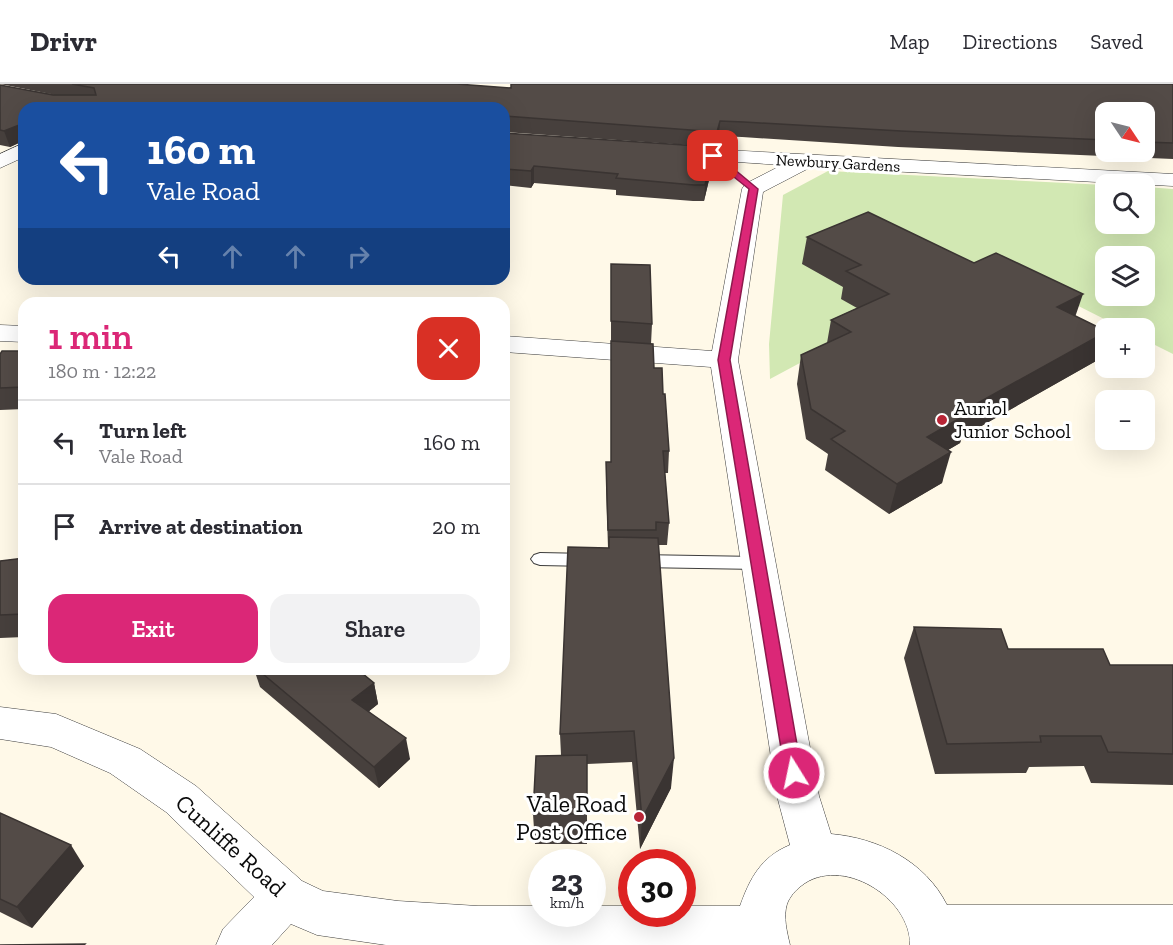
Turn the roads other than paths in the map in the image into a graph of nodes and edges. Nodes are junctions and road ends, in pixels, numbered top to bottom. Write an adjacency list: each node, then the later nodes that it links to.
1 (644, 151): 3 (street, Newbury Gardens)
2 (18, 152): 4 (street)
3 (713, 156): 5 (street, Newbury Gardens); 7 (street)
4 (0, 162)
5 (804, 162): 6 (street, Newbury Gardens); 7 (street)
6 (1173, 180)
7 (753, 189): 11 (street)
8 (0, 333): 9 (street)
9 (18, 334)
10 (510, 344): 11 (street)
11 (724, 360): 13 (street)
12 (540, 559): 13 (lane)
13 (758, 563): 15 (street)
14 (0, 723): 16 (street, Cunliffe Road)
15 (815, 855): 19 (street); 20 (street)
16 (286, 896): 18 (street, Cunliffe Road); 21 (street)
17 (1173, 928): 19 (street)
18 (450, 935): 20 (street, Cunliffe Road)
19 (935, 936)
20 (763, 937)
21 (240, 945)

